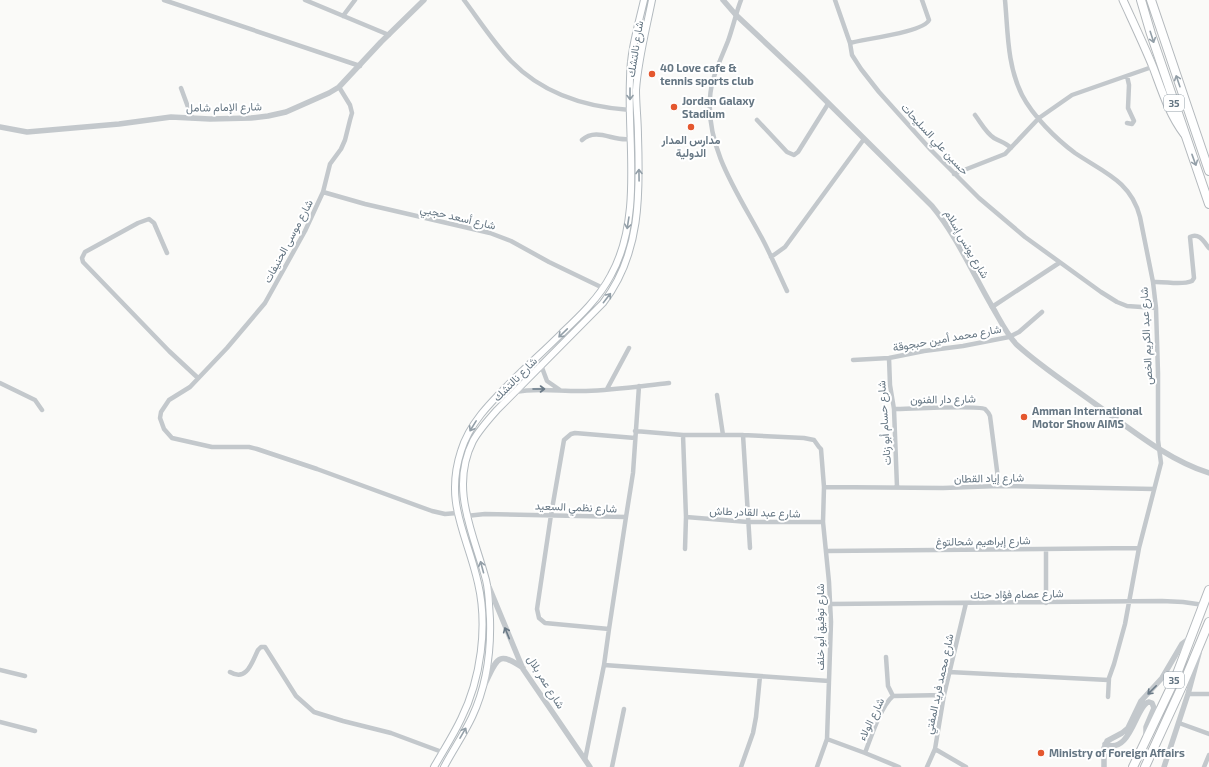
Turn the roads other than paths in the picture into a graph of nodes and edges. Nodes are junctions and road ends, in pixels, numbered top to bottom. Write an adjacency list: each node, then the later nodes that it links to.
1 (164, 0): 20 (street)
2 (305, 0): 17 (street)
3 (355, 0): 17 (street)
4 (424, 0): 18 (street, شارع الإمام شامل)
5 (464, 0): 26 (street)
6 (644, 0): 26 (main road, شارع نالتشك, one-way to 26)
7 (652, 0): 57 (main road, شارع نالتشك, one-way to 7)
8 (723, 0): 16 (street, شارع يونس إسلام)
9 (741, 0): 16 (street)
10 (835, 0): 19 (street, حسين علي السليحات)
11 (922, 0): 19 (street)
12 (1005, 0): 29 (street, شارع عبد الكريم الخص)
13 (1123, 0): 21 (highway, 35)
14 (1141, 0): 35 (highway, 35, one-way to 35)
15 (1151, 0): 40 (highway, 35, one-way to 15)
16 (736, 15): 25 (street, شارع يونس إسلام); 46 (street)
17 (343, 16): 18 (street)
18 (389, 35): 20 (street, شارع الإمام شامل)
19 (850, 42): 41 (street, حسين علي السليحات)
20 (360, 66): 23 (street, شارع الإمام شامل)
21 (1152, 67): 22 (street); 35 (highway, 35)
22 (1127, 76): 29 (street); 31 (street)
23 (339, 87): 28 (street, شارع الإمام شامل); 42 (street, شارع موسى الحنيفات)
24 (181, 88): 28 (street)
25 (828, 104): 30 (street); 36 (street, شارع يونس إسلام)
26 (630, 110): 37 (main road, شارع نالتشك)
27 (975, 115): 39 (street)
28 (192, 118): 33 (street, شارع الإمام شامل)
29 (1039, 118): 39 (street); 48 (street, شارع عبد الكريم الخص)
30 (757, 120)
31 (1127, 123)
32 (0, 128): 33 (street, شارع الإمام شامل)
33 (7, 129): 34 (street)
34 (0, 131)
35 (1185, 136): 43 (highway, 35, one-way to 43)
36 (864, 138): 46 (street); 51 (street, شارع يونس إسلام)
37 (630, 139): 38 (street); 49 (main road, شارع نالتشك, one-way to 49)
38 (582, 140)
39 (1011, 148): 41 (street)
40 (1209, 171)
41 (954, 174): 47 (street, حسين علي السليحات)
42 (323, 192): 49 (street, شارع أسعد حجبي); 61 (street, شارع موسى الحنيفات)
43 (1209, 204)
44 (1209, 248): 48 (street)
45 (168, 254): 61 (street)
46 (771, 257): 50 (street)
47 (1059, 263): 51 (street); 52 (street, حسين علي السليحات)
48 (1153, 282): 52 (street, شارع عبد الكريم الخص)
49 (603, 288): 56 (main road, شارع نالتشك, one-way to 56)
50 (787, 291)
51 (992, 307): 54 (street, شارع يونس إسلام)
52 (1156, 308): 76 (street, شارع عبد الكريم الخص)
53 (1042, 312): 54 (street, شارع محمد أمين حبجوقة)
54 (1009, 336): 58 (street, شارع محمد أمين حبجوقة); 76 (street, شارع يونس إسلام)
55 (629, 348): 65 (street)
56 (546, 349): 57 (main road); 82 (main road, شارع نالتشك, one-way to 82)
57 (552, 354): 60 (main road, شارع نالتشك)
58 (889, 358): 59 (street, شارع محمد أمين حبجوقة); 69 (street, شارع حسام أبو زنات)
59 (853, 360)
60 (541, 365): 66 (main road, شارع نالتشك); 67 (street)
61 (198, 378): 82 (street, شارع موسى الحنيفات)
62 (0, 383): 70 (street)
63 (668, 383): 64 (street)
64 (638, 386): 65 (street); 71 (street, شارع نظمي السعيد)
65 (607, 389): 67 (street)
66 (515, 392): 67 (street, one-way to 67); 84 (main road, شارع نالتشك)
67 (563, 392)
68 (716, 395): 73 (street)
69 (894, 409): 78 (street, شارع دار الفنون); 80 (street, شارع حسام أبو زنات)
70 (42, 410)
71 (635, 431): 72 (street); 75 (street, شارع نظمي السعيد)
72 (683, 435): 73 (street); 86 (street)
73 (723, 435): 74 (street)
74 (743, 435): 79 (street, شارع توفيق أبو خلف); 87 (street)
75 (635, 438): 83 (street); 85 (street, شارع نظمي السعيد)
76 (1159, 449): 77 (street, شارع يونس إسلام); 81 (street, شارع عبد الكريم الخص)
77 (1209, 473)
78 (999, 486): 80 (street, شارع إياد القطان); 81 (street, شارع إياد القطان)
79 (824, 487): 80 (street, شارع إياد القطان); 88 (street, شارع توفيق أبو خلف)
80 (897, 487)
81 (1154, 489): 90 (street, شارع عبد الكريم الخص)
82 (457, 513): 130 (main road, شارع نالتشك)
83 (551, 514): 84 (street, شارع نظمي السعيد); 85 (street, شارع نظمي السعيد); 102 (street)
84 (466, 516): 94 (main road, شارع نالتشك, one-way to 84)
85 (626, 517): 102 (street)
86 (686, 518): 87 (street, شارع عبد القادر طاش); 91 (street)
87 (748, 522): 88 (street, شارع عبد القادر طاش); 89 (street)
88 (823, 522): 93 (street, شارع توفيق أبو خلف)
89 (750, 548)
90 (1139, 548): 92 (street, شارع إبراهيم شحالتوغ); 96 (street, شارع عبد الكريم الخص)
91 (685, 549)
92 (1046, 549): 93 (street, شارع إبراهيم شحالتوغ); 98 (street)
93 (827, 551): 99 (street, شارع توفيق أبو خلف)
94 (486, 580): 107 (street, شارع عمر بلال, one-way to 94); 118 (main road, شارع نالتشك)
95 (1209, 590): 100 (highway, 35)
96 (1130, 601): 98 (street, شارع عصام فؤاد حتك); 100 (street, شارع عصام فؤاد حتك); 113 (street, شارع عبد الكريم الخص)
97 (966, 603): 98 (street, شارع عصام فؤاد حتك); 99 (street, شارع عصام فؤاد حتك); 110 (street, شارع محمد فريد المفتي)
98 (1046, 603)
99 (830, 604): 114 (street, شارع توفيق أبو خلف)
100 (1204, 605): 103 (highway, 35)
101 (1209, 622): 104 (highway, 35)
102 (609, 629): 106 (street)
103 (1192, 637): 127 (highway, 35); 128 (street, one-way to 128)
104 (1202, 641): 115 (street); 145 (highway, 35)
105 (886, 657): 119 (street)
106 (604, 666): 112 (street); 133 (street)
107 (523, 668): 118 (street); 133 (street, شارع عمر بلال)
108 (0, 670): 111 (street)
109 (230, 672): 130 (street)
110 (949, 672): 113 (street); 117 (street, شارع محمد فريد المفتي)
111 (25, 676)
112 (760, 676): 114 (street); 138 (street)
113 (1108, 680): 120 (street, شارع عبد الكريم الخص)
114 (829, 681): 126 (street, شارع توفيق أبو خلف)
115 (1188, 694): 116 (street); 123 (street)
116 (1209, 694)
117 (944, 695): 119 (street, شارع الولاء); 129 (street, شارع محمد فريد المفتي)
118 (480, 696): 135 (main road, شارع نالتشك, one-way to 118)
119 (893, 696): 131 (street, شارع الولاء)
120 (1108, 697)
121 (624, 709): 137 (street)
122 (0, 722): 124 (street)
123 (1179, 723): 125 (street); 146 (street)
124 (36, 731)
125 (1209, 734)
126 (827, 739): 131 (street); 139 (street, شارع توفيق أبو خلف)
127 (1147, 739): 128 (street); 144 (highway, 35)
128 (1105, 744): 143 (street)
129 (935, 749): 141 (street, شارع محمد فريد المفتي); 142 (street)
130 (442, 752): 134 (main road, شارع نالتشك)
131 (865, 752): 140 (street)
132 (1209, 756): 147 (street)
133 (585, 760): 136 (street, شارع عمر بلال)
134 (434, 767)
135 (444, 767)
136 (590, 767)
137 (612, 767)
138 (741, 767)
139 (817, 767)
140 (899, 767)
141 (927, 767)
142 (966, 767)
143 (1104, 767)
144 (1133, 767)
145 (1144, 767)
146 (1164, 767)
147 (1204, 767)

